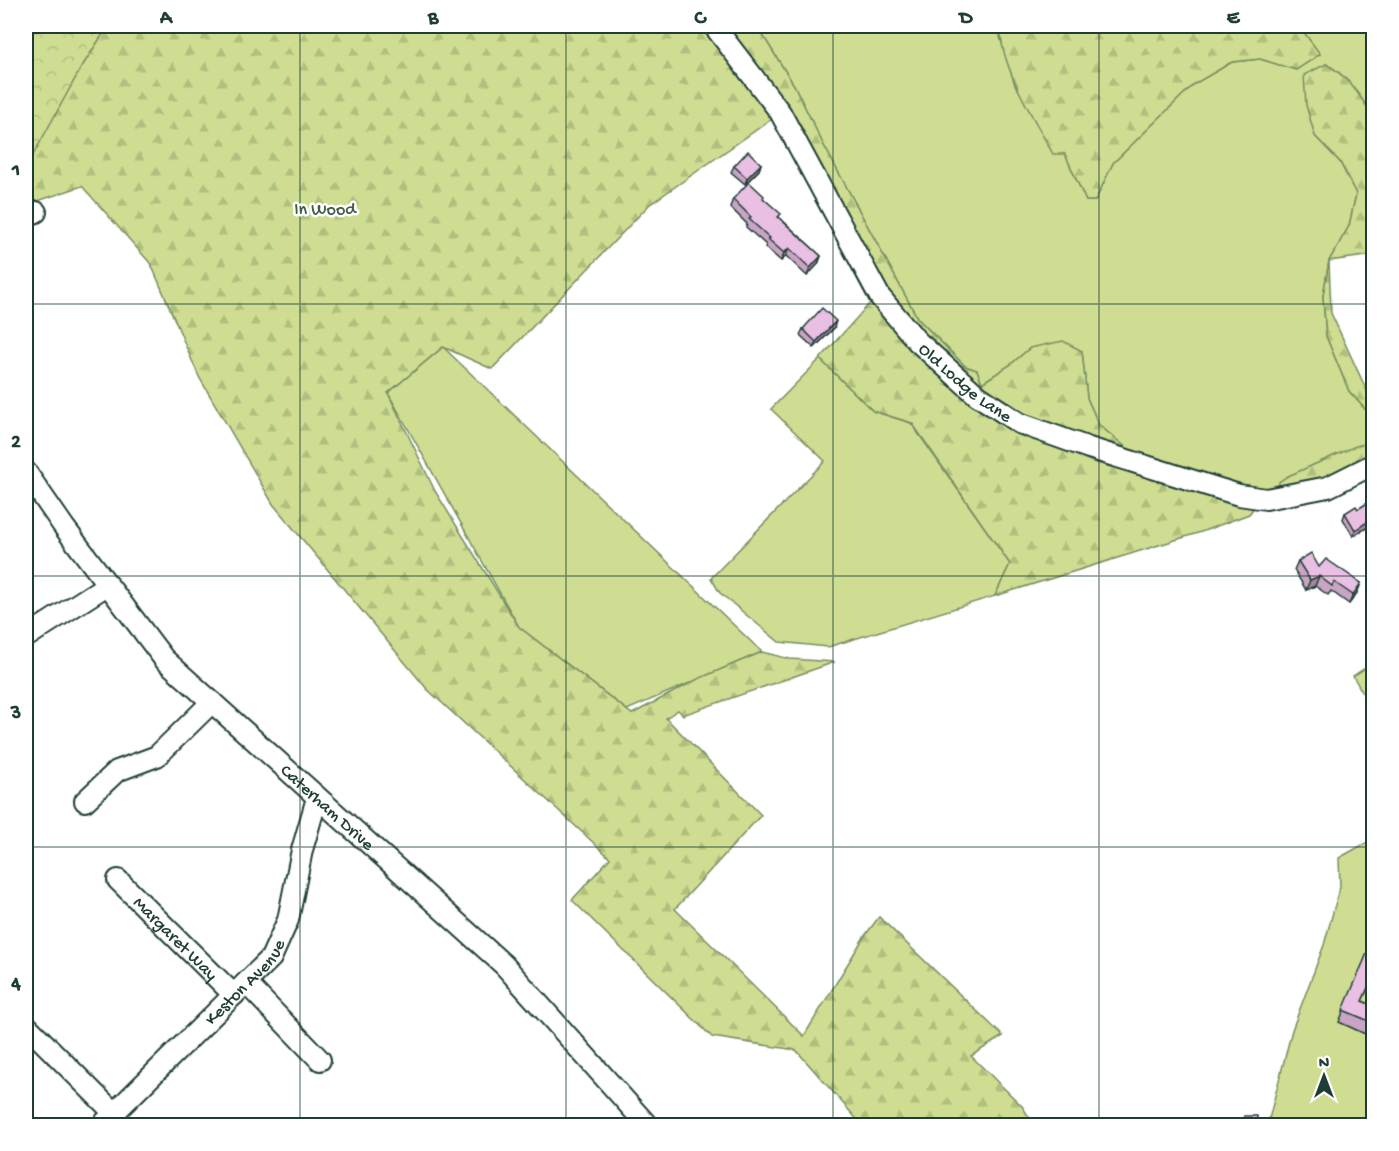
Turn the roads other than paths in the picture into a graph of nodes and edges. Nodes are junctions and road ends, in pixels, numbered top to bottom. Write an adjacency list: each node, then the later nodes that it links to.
1 (714, 26): 2 (street, Old Lodge Lane)
2 (1374, 464)
3 (26, 472): 4 (street, Caterham Drive)
4 (107, 585): 5 (street); 6 (street, Caterham Drive)
5 (26, 637)
6 (212, 702): 7 (street, Caterham Drive); 8 (street)
7 (317, 798): 10 (street, Keston Avenue); 14 (street, Caterham Drive)
8 (85, 801)
9 (118, 880): 10 (street, Margaret Way)
10 (240, 989): 12 (street, Margaret Way); 13 (street, Keston Avenue)
11 (26, 1025): 13 (street)
12 (320, 1060)
13 (108, 1119)
14 (648, 1125)

